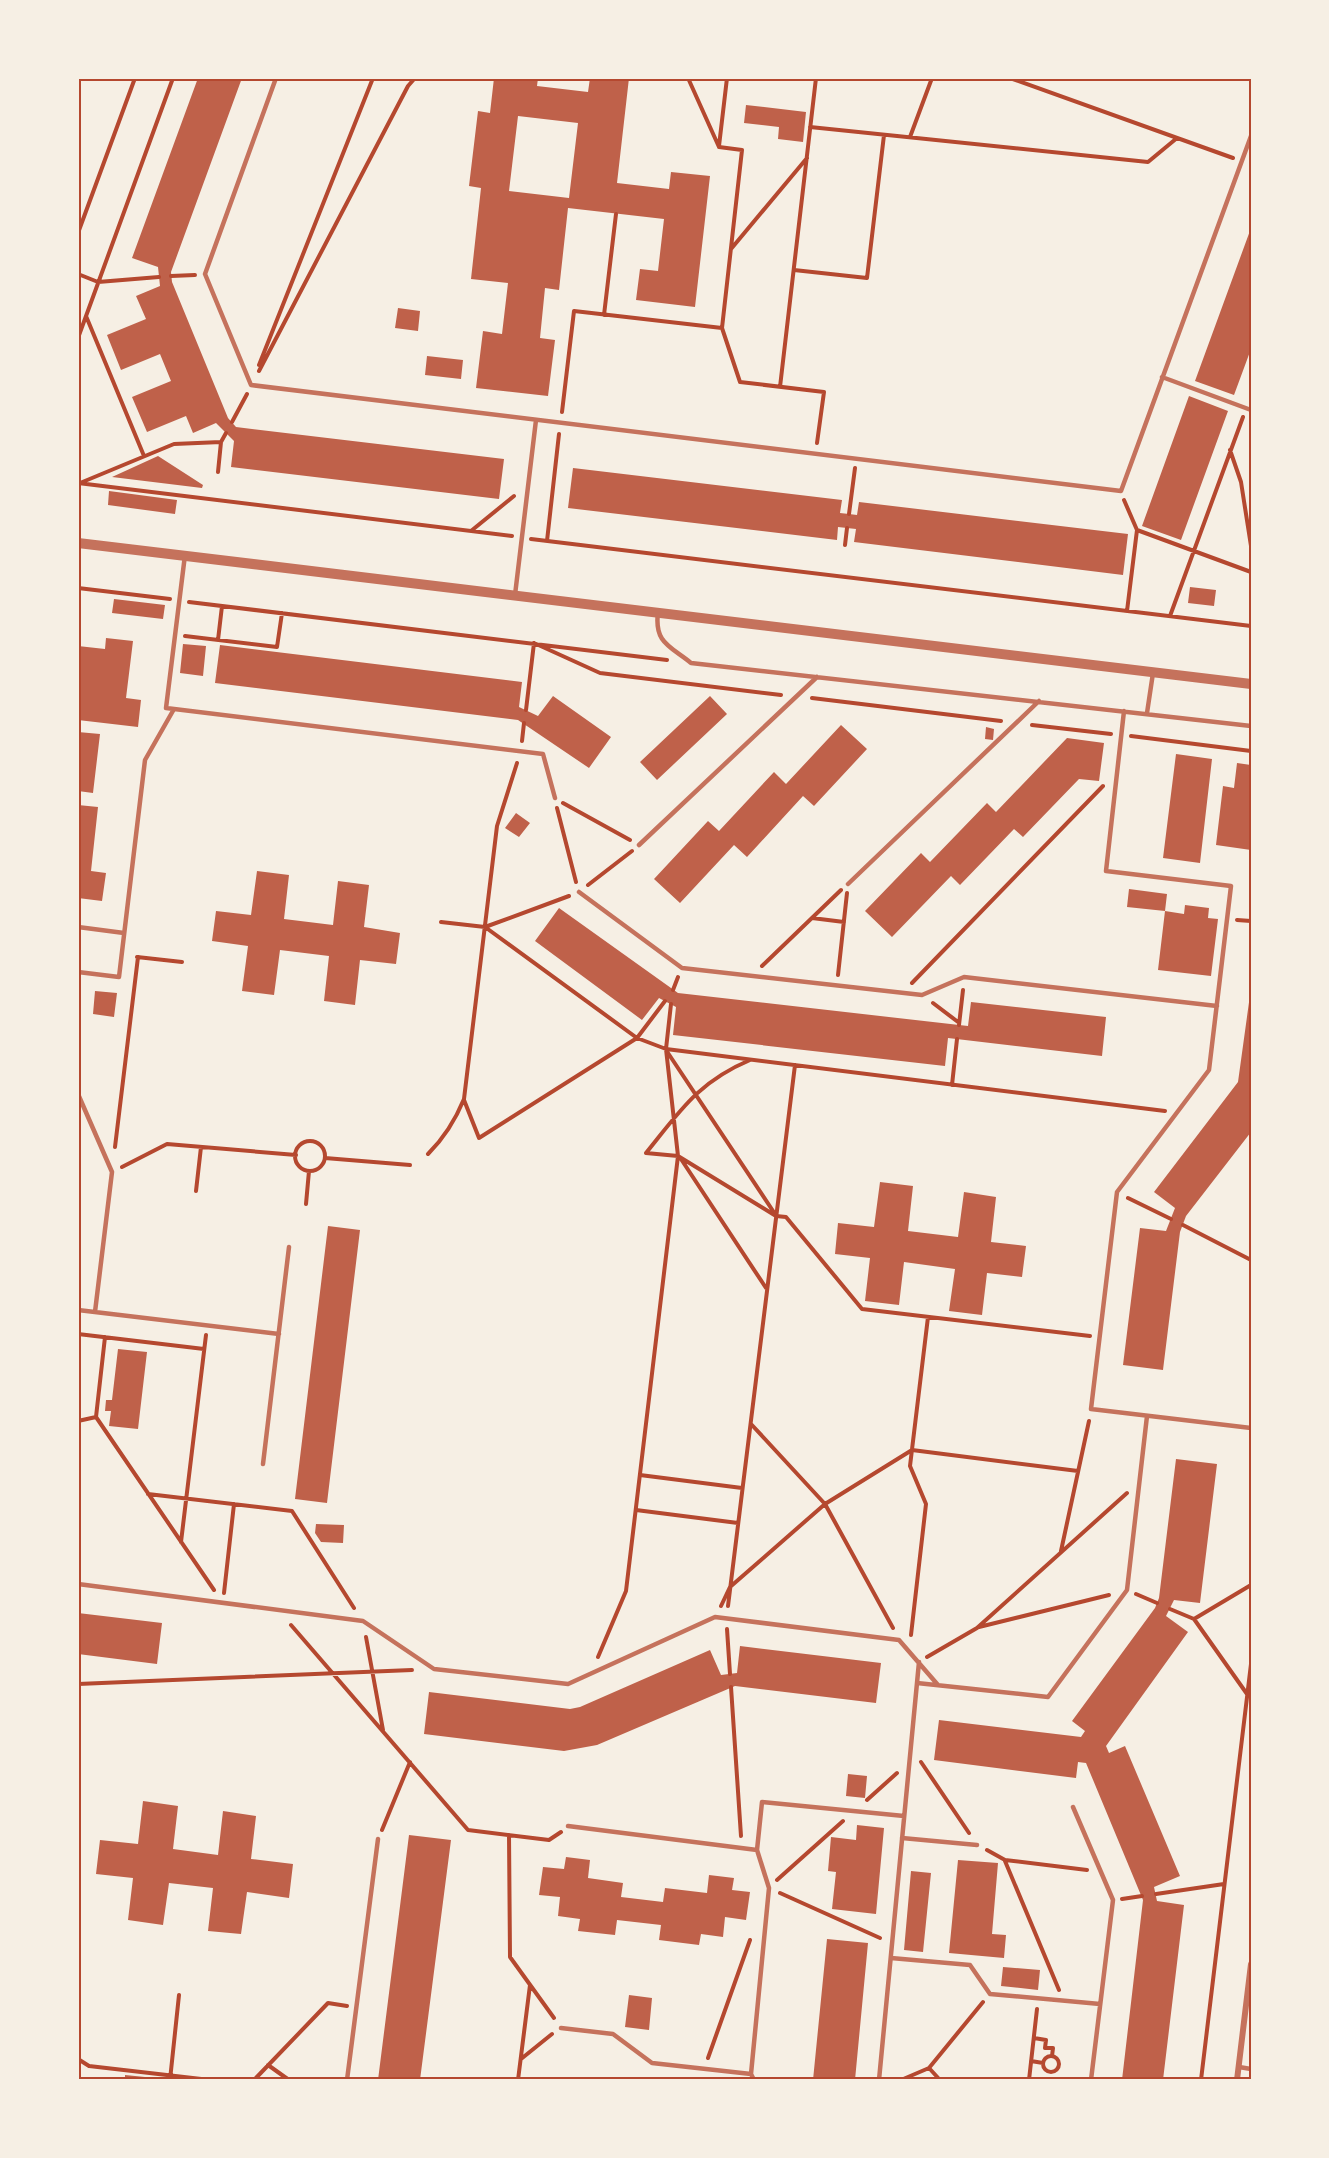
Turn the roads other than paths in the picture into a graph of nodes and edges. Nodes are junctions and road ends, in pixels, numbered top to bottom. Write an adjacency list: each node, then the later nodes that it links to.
1 (276, 78): 5 (lane)
2 (1251, 136): 3 (lane)
3 (1162, 377): 4 (lane); 5 (lane)
4 (1249, 409)
5 (537, 420): 8 (lane)
6 (78, 543): 7 (street)
7 (185, 555): 8 (street); 14 (lane)
8 (515, 595): 9 (street)
9 (658, 612): 10 (street); 11 (lane)
10 (1153, 673): 12 (street); 16 (lane)
11 (817, 677): 13 (lane); 19 (lane)
12 (1251, 684)
13 (1039, 701): 15 (lane); 20 (lane)
14 (174, 709): 18 (lane); 23 (lane)
15 (1124, 711): 16 (lane); 25 (lane)
16 (1148, 713): 17 (lane)
17 (1251, 726)
18 (555, 798)
19 (639, 845)
20 (848, 884)
21 (579, 892): 25 (lane)
22 (78, 927): 23 (lane)
23 (124, 933): 24 (lane)
24 (78, 972)
25 (1217, 1006): 31 (lane)
26 (78, 1094): 29 (lane)
27 (289, 1247): 30 (lane)
28 (78, 1310): 29 (lane)
29 (95, 1312): 30 (lane)
30 (279, 1334): 33 (lane)
31 (1148, 1416): 32 (lane); 37 (lane)
32 (1251, 1428)
33 (263, 1464)
34 (78, 1584): 35 (lane)
35 (919, 1662): 36 (lane); 37 (lane)
36 (917, 1683): 37 (lane); 39 (lane)
37 (938, 1685)
38 (1073, 1807): 47 (lane)
39 (904, 1816): 41 (lane); 44 (lane)
40 (568, 1826): 44 (lane)
41 (902, 1838): 43 (lane); 45 (lane)
42 (378, 1839): 52 (lane)
43 (977, 1845)
44 (757, 1850): 51 (lane)
45 (891, 1958): 47 (lane); 53 (lane)
46 (1251, 1964): 49 (street)
47 (1100, 2004): 54 (lane)
48 (561, 2028): 51 (lane)
49 (1239, 2067): 50 (lane); 55 (street)
50 (1251, 2069)
51 (752, 2077)
52 (347, 2080)
53 (879, 2080)
54 (1091, 2080)
55 (1237, 2080)

